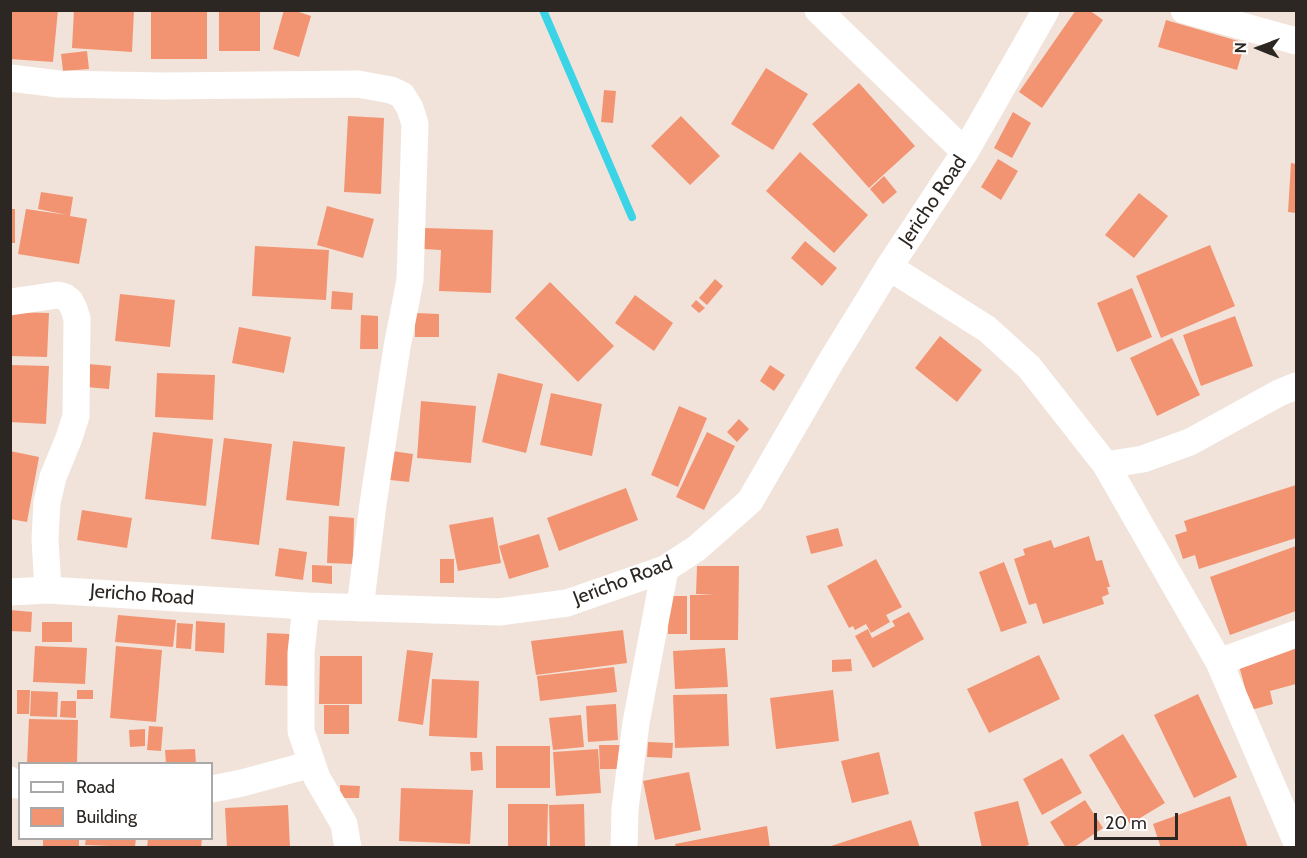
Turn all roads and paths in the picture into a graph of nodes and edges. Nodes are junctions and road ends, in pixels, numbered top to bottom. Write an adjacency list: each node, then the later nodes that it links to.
1 (818, 10): 6 (street)
2 (1046, 10): 6 (street, Jericho Road)
3 (1184, 10): 4 (street)
4 (1296, 41)
5 (10, 78): 15 (street)
6 (965, 152): 7 (street, Jericho Road)
7 (889, 267): 10 (street); 11 (street, Jericho Road)
8 (10, 302): 12 (street)
9 (1296, 386): 10 (street)
10 (1106, 465): 17 (street)
11 (664, 569): 15 (street, Jericho Road); 22 (street)
12 (48, 590): 13 (street, Jericho Road); 14 (street, Jericho Road)
13 (10, 592)
14 (306, 606): 15 (street, Jericho Road); 18 (street)
15 (360, 608)
16 (1296, 634): 17 (street)
17 (1219, 662): 20 (street)
18 (312, 765): 19 (street); 21 (street)
19 (213, 789)
20 (1296, 841)
21 (348, 848)
22 (624, 848)

